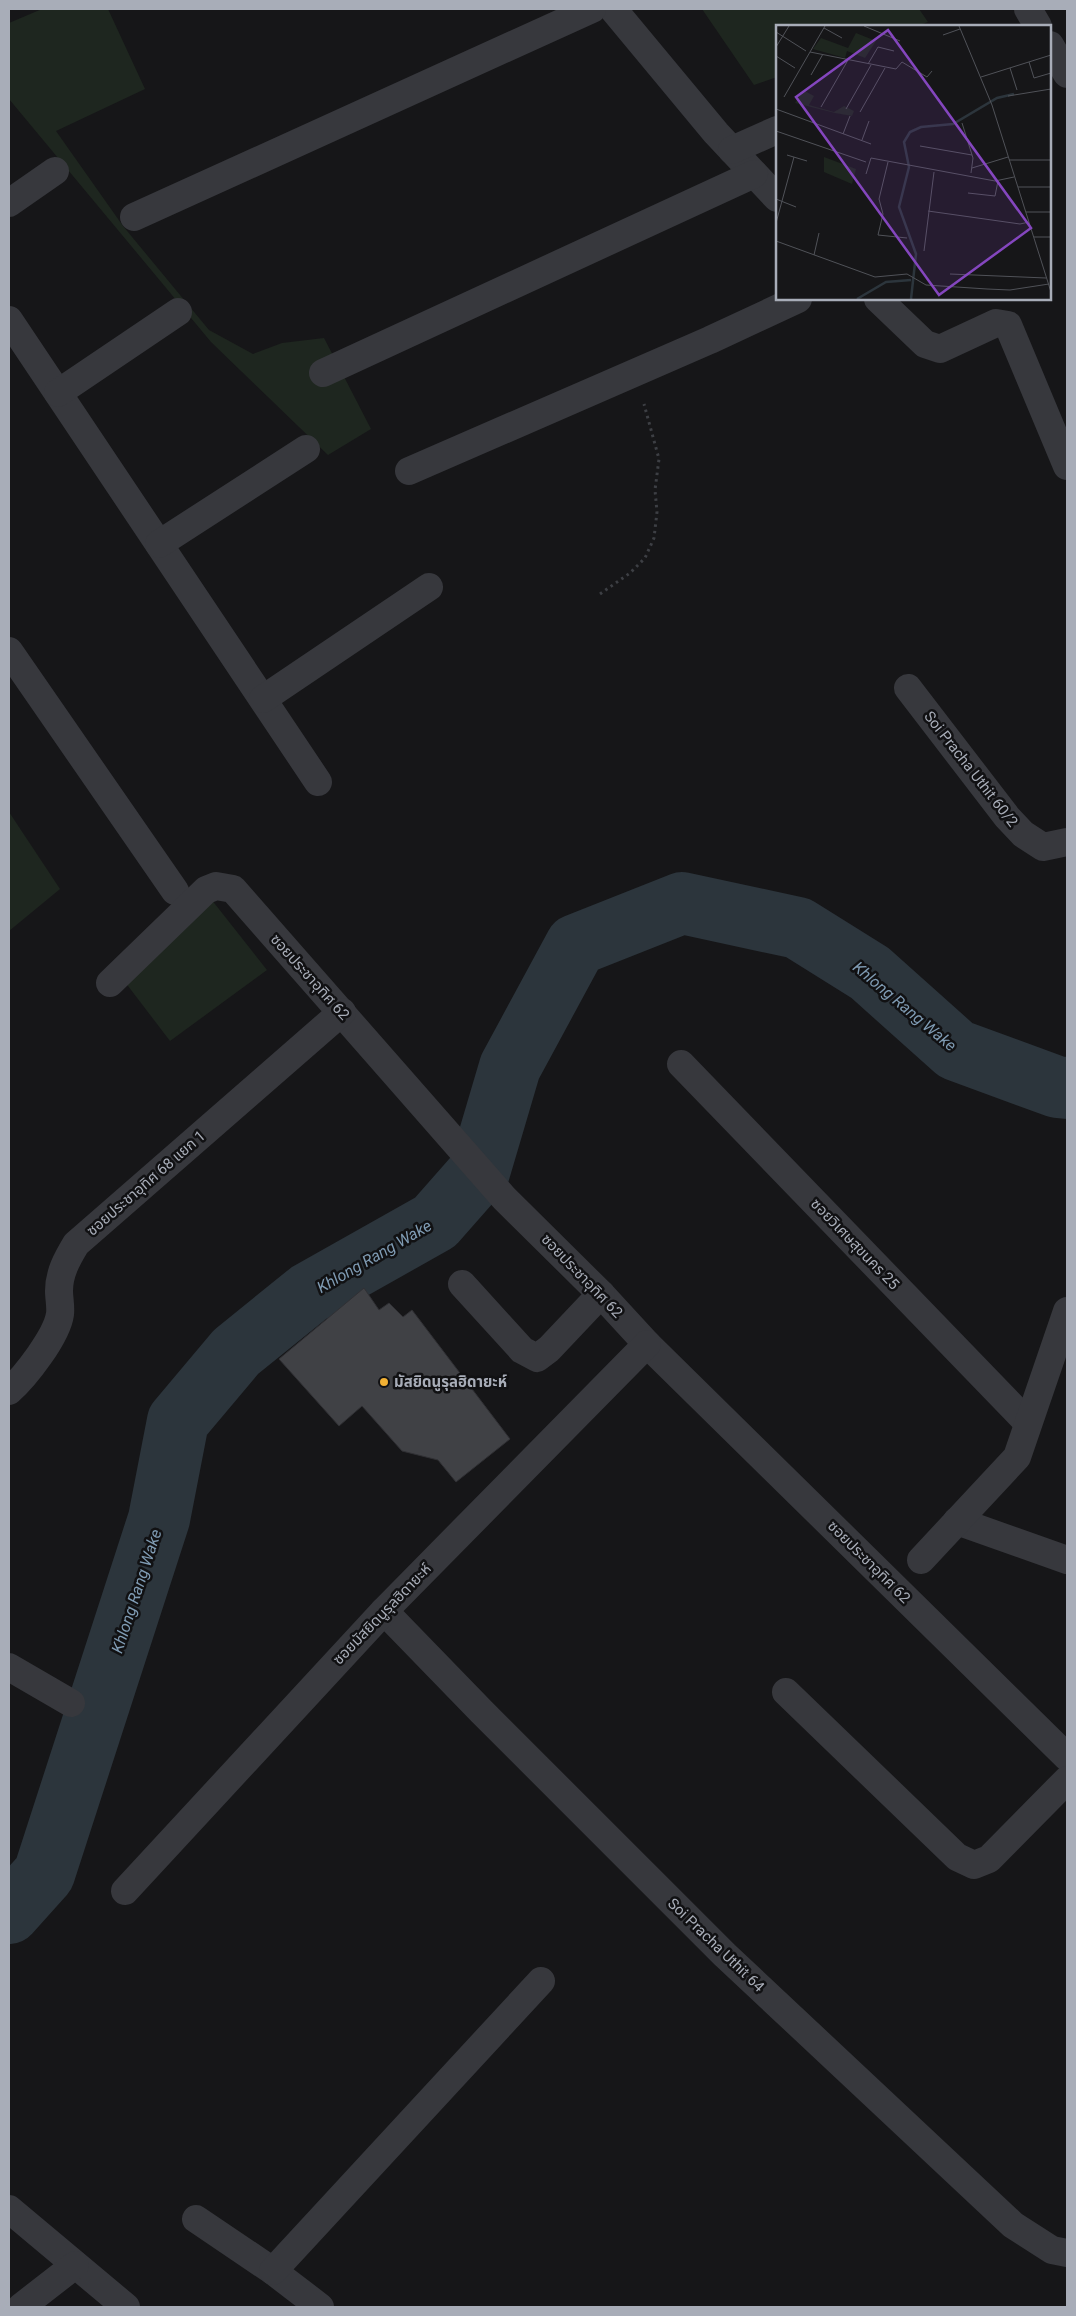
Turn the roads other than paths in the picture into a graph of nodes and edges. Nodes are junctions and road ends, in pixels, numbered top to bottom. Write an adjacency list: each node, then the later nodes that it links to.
1 (592, 9): 11 (street)
2 (612, 9): 6 (street)
3 (1051, 47): 4 (street)
4 (1067, 74)
5 (776, 130): 6 (street)
6 (732, 150): 8 (street)
7 (55, 171): 10 (street)
8 (754, 174): 9 (street); 16 (street)
9 (776, 197)
10 (9, 203)
11 (134, 217)
12 (796, 300): 20 (street)
13 (879, 300): 19 (street)
14 (178, 312): 17 (street)
15 (9, 320): 17 (street)
16 (323, 373)
17 (58, 393): 21 (street)
18 (306, 449): 21 (street)
19 (1067, 466)
20 (409, 471)
21 (159, 544): 25 (street)
22 (429, 587): 25 (street)
23 (9, 651): 28 (street)
24 (908, 688): 27 (street, Soi Pracha Uthit 60/2)
25 (263, 699): 26 (street)
26 (318, 782)
27 (1067, 842)
28 (175, 891)
29 (110, 983): 30 (street, ซอยประชาอุทิศ 62)
30 (342, 1012): 33 (street, ซอยประชาอุทิศ 62); 36 (street, ซอยประชาอุทิศ 68 แยก 1)
31 (681, 1064): 37 (street, ซอยวิเศษสุขนคร 25)
32 (462, 1284): 33 (street)
33 (601, 1294): 35 (street, ซอยประชาอุทิศ 62)
34 (1067, 1311): 37 (street)
35 (647, 1344): 41 (street, ซอยมัสยิดนูรุลฮิดายะห์); 45 (street, ซอยประชาอุทิศ 62)
36 (9, 1391)
37 (1028, 1423): 38 (street)
38 (957, 1522): 39 (street); 40 (street)
39 (921, 1560)
40 (1067, 1560)
41 (384, 1610): 47 (street, ซอยมัสยิดนูรุลฮิดายะห์); 51 (street, Soi Pracha Uthit 64)
42 (9, 1667): 44 (street)
43 (786, 1692): 46 (street)
44 (70, 1704)
45 (1067, 1757)
46 (1067, 1780)
47 (125, 1891)
48 (541, 1980): 53 (street)
49 (9, 2209): 52 (street)
50 (196, 2219): 53 (street)
51 (1067, 2253)
52 (75, 2265): 54 (street); 55 (street)
53 (273, 2271): 56 (street)
54 (21, 2307)
55 (126, 2307)
56 (320, 2307)

